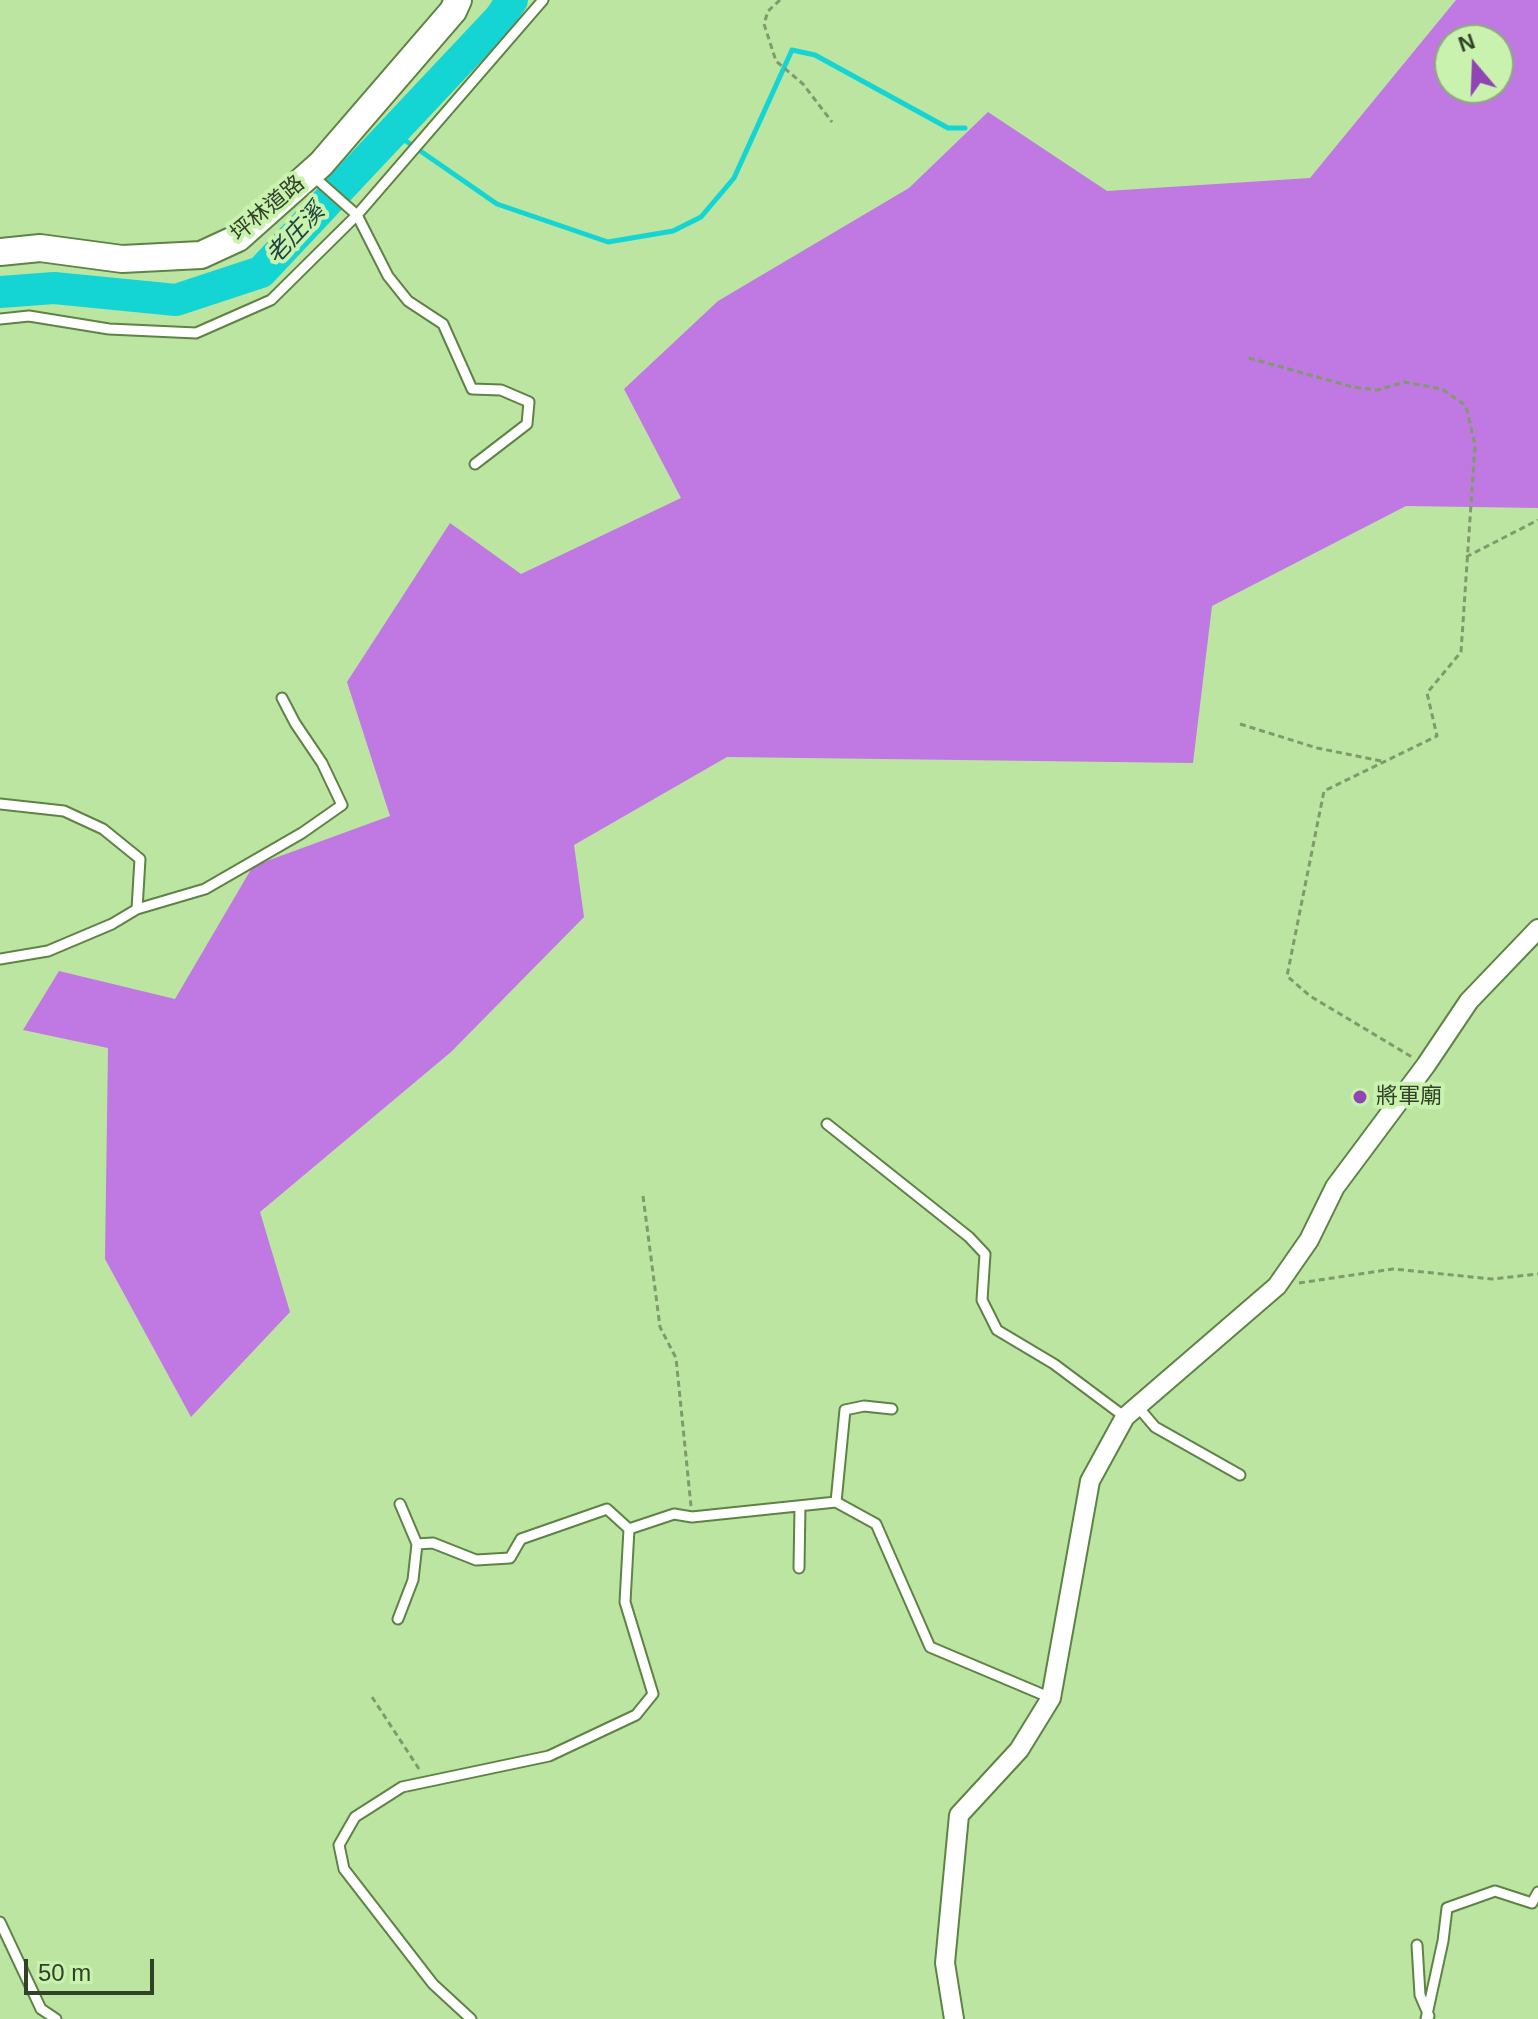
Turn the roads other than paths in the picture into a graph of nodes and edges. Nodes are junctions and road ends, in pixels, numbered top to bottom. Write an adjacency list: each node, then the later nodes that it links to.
1 (458, 0): 3 (street, 坪林道路)
2 (543, 0): 4 (lane)
3 (310, 174): 4 (lane); 5 (street, 坪林道路)
4 (357, 215): 6 (lane); 7 (lane)
5 (0, 252)
6 (0, 319)
7 (475, 464)
8 (282, 698): 10 (lane)
9 (0, 804): 10 (lane)
10 (137, 909): 12 (lane)
11 (1538, 929): 15 (street)
12 (0, 959)
13 (827, 1124): 15 (lane)
14 (892, 1409): 17 (lane)
15 (1132, 1412): 16 (lane); 24 (street)
16 (1240, 1475)
17 (836, 1502): 19 (lane); 24 (lane)
18 (400, 1504): 21 (lane)
19 (800, 1506): 20 (lane); 22 (lane)
20 (629, 1529): 21 (lane); 30 (lane)
21 (417, 1544): 23 (lane)
22 (799, 1568)
23 (398, 1619)
24 (1051, 1698): 31 (street)
25 (1538, 1892): 28 (lane)
26 (0, 1922): 29 (lane)
27 (1417, 1945): 28 (lane)
28 (1427, 2017)
29 (56, 2019)
30 (471, 2019)
31 (954, 2019)

